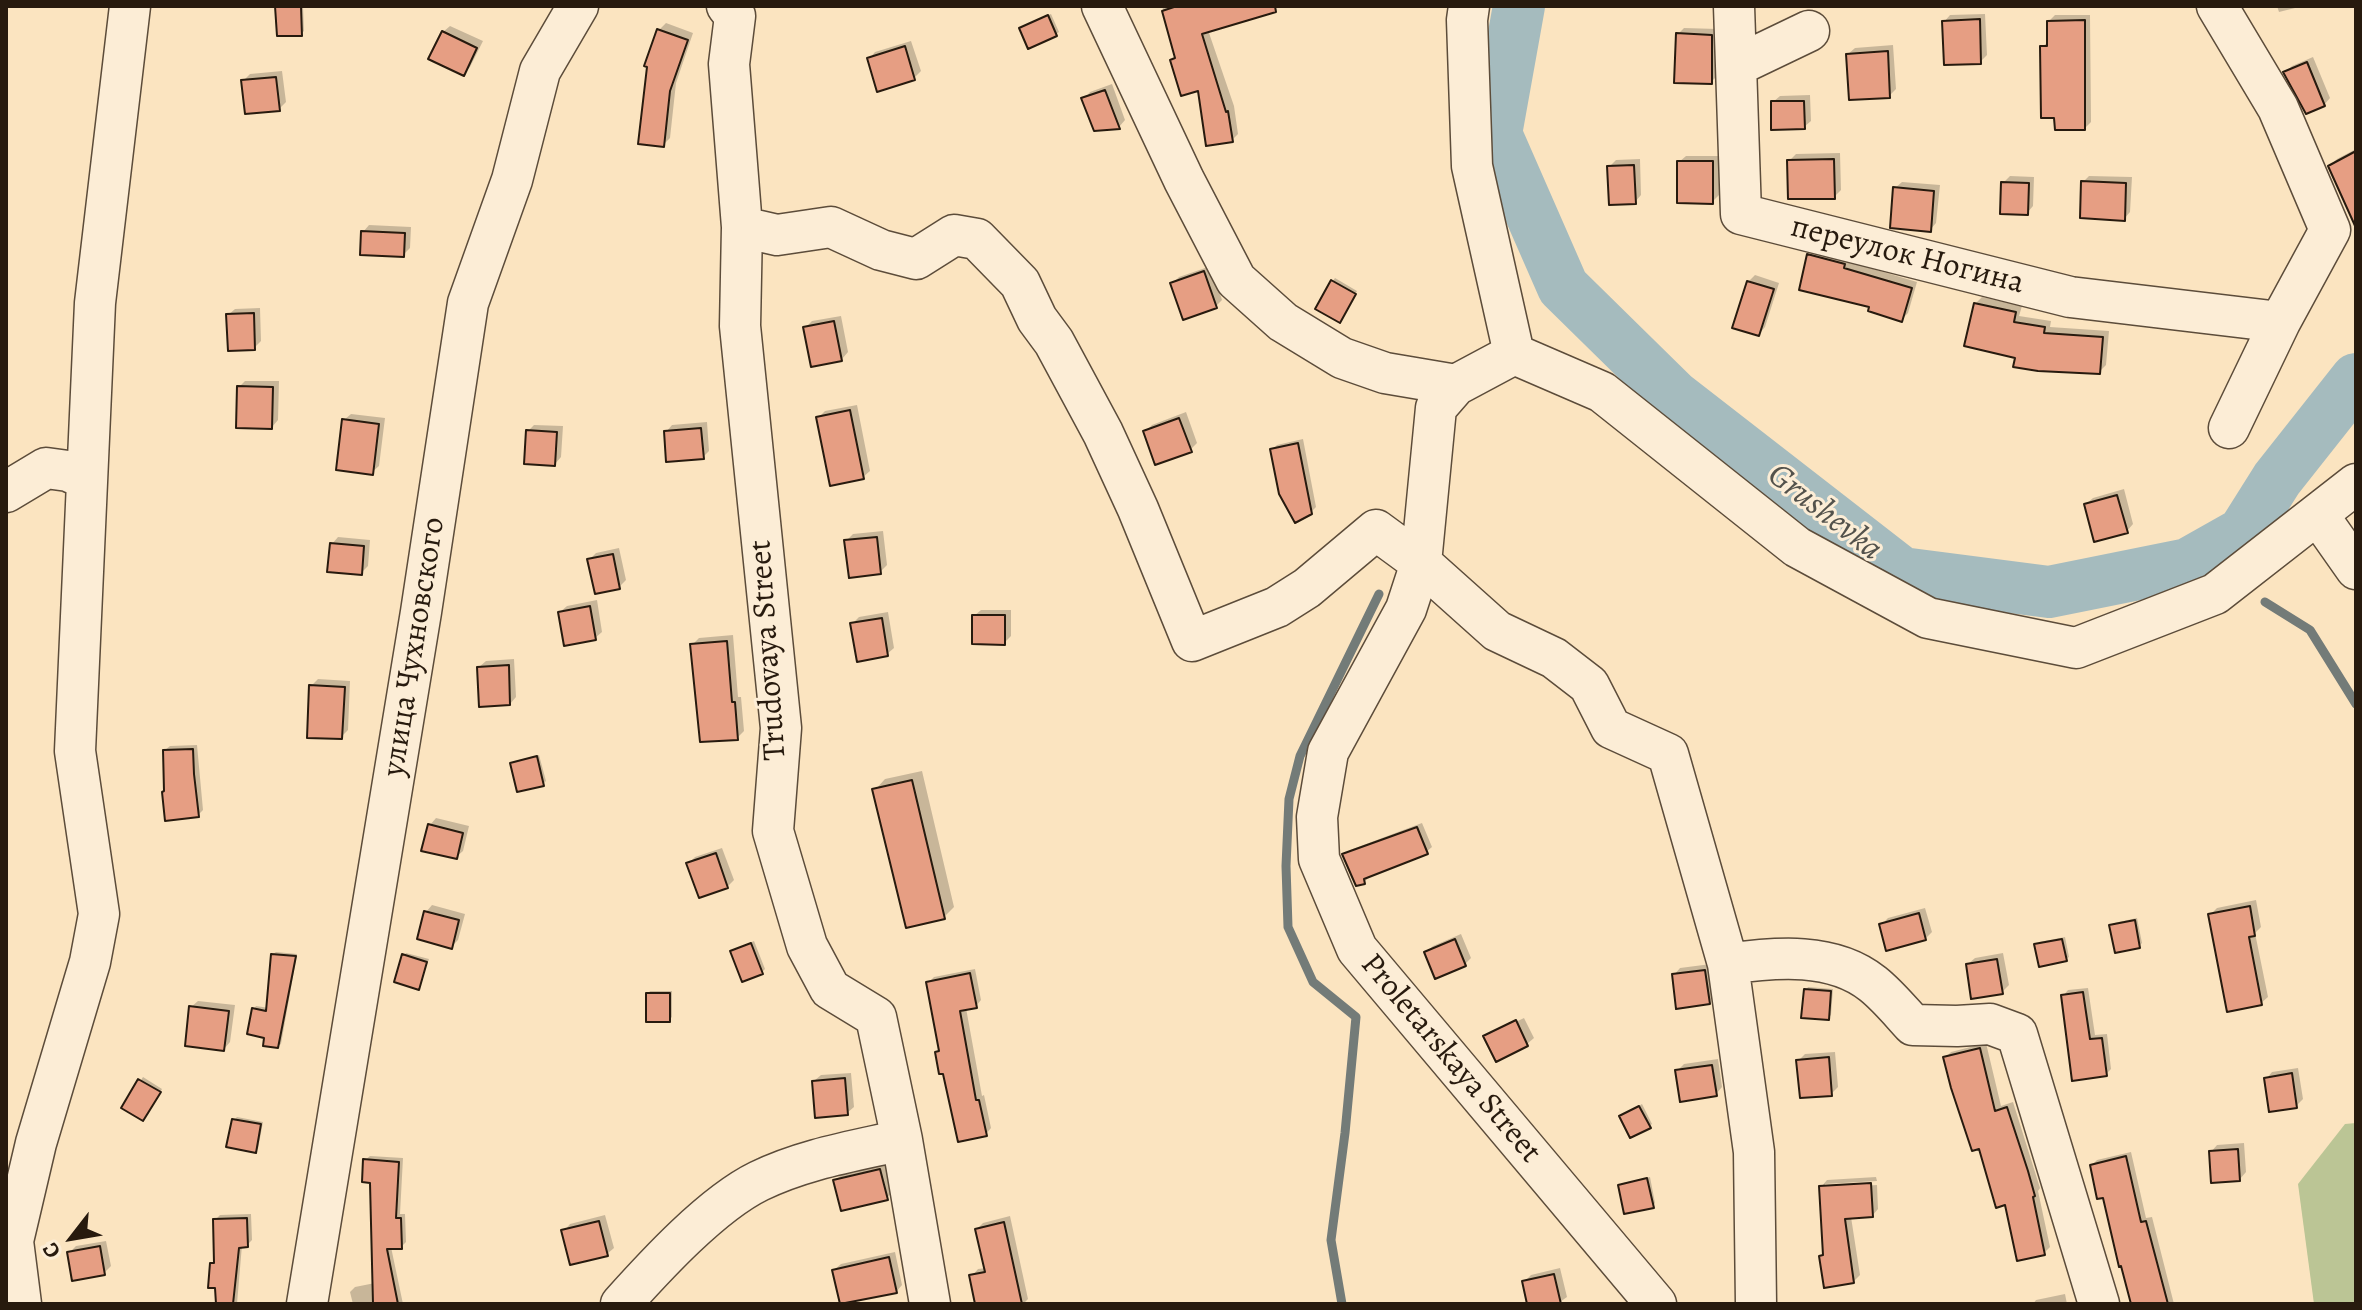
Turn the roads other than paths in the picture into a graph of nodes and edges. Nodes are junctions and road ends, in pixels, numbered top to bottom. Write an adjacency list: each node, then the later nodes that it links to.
1 (130, 6): 15 (street)
2 (578, 6): 24 (street, улица Чухновского)
3 (727, 6): 10 (street, Trudovaya Street)
4 (1102, 6): 13 (street)
5 (1469, 6): 12 (street)
6 (1734, 6): 9 (street, переулок Ногина)
7 (2217, 6): 11 (street)
8 (1809, 31): 9 (street)
9 (1736, 66): 11 (street, переулок Ногина)
10 (742, 227): 19 (street); 22 (street, Trudovaya Street)
11 (2280, 322): 14 (street)
12 (1514, 354): 13 (street); 18 (street)
13 (1456, 385): 19 (street, Proletarskaya Street)
14 (2229, 428)
15 (86, 479): 17 (street); 23 (street)
16 (2356, 484): 18 (street)
17 (6, 492)
18 (2318, 515): 20 (street)
19 (1421, 563): 21 (street); 27 (street, Proletarskaya Street)
20 (2356, 569)
21 (1728, 964): 28 (street); 29 (street)
22 (902, 1140): 25 (street); 26 (street, Trudovaya Street)
23 (21, 1304)
24 (307, 1304)
25 (621, 1304)
26 (930, 1304)
27 (1656, 1304)
28 (1756, 1304)
29 (2099, 1304)

